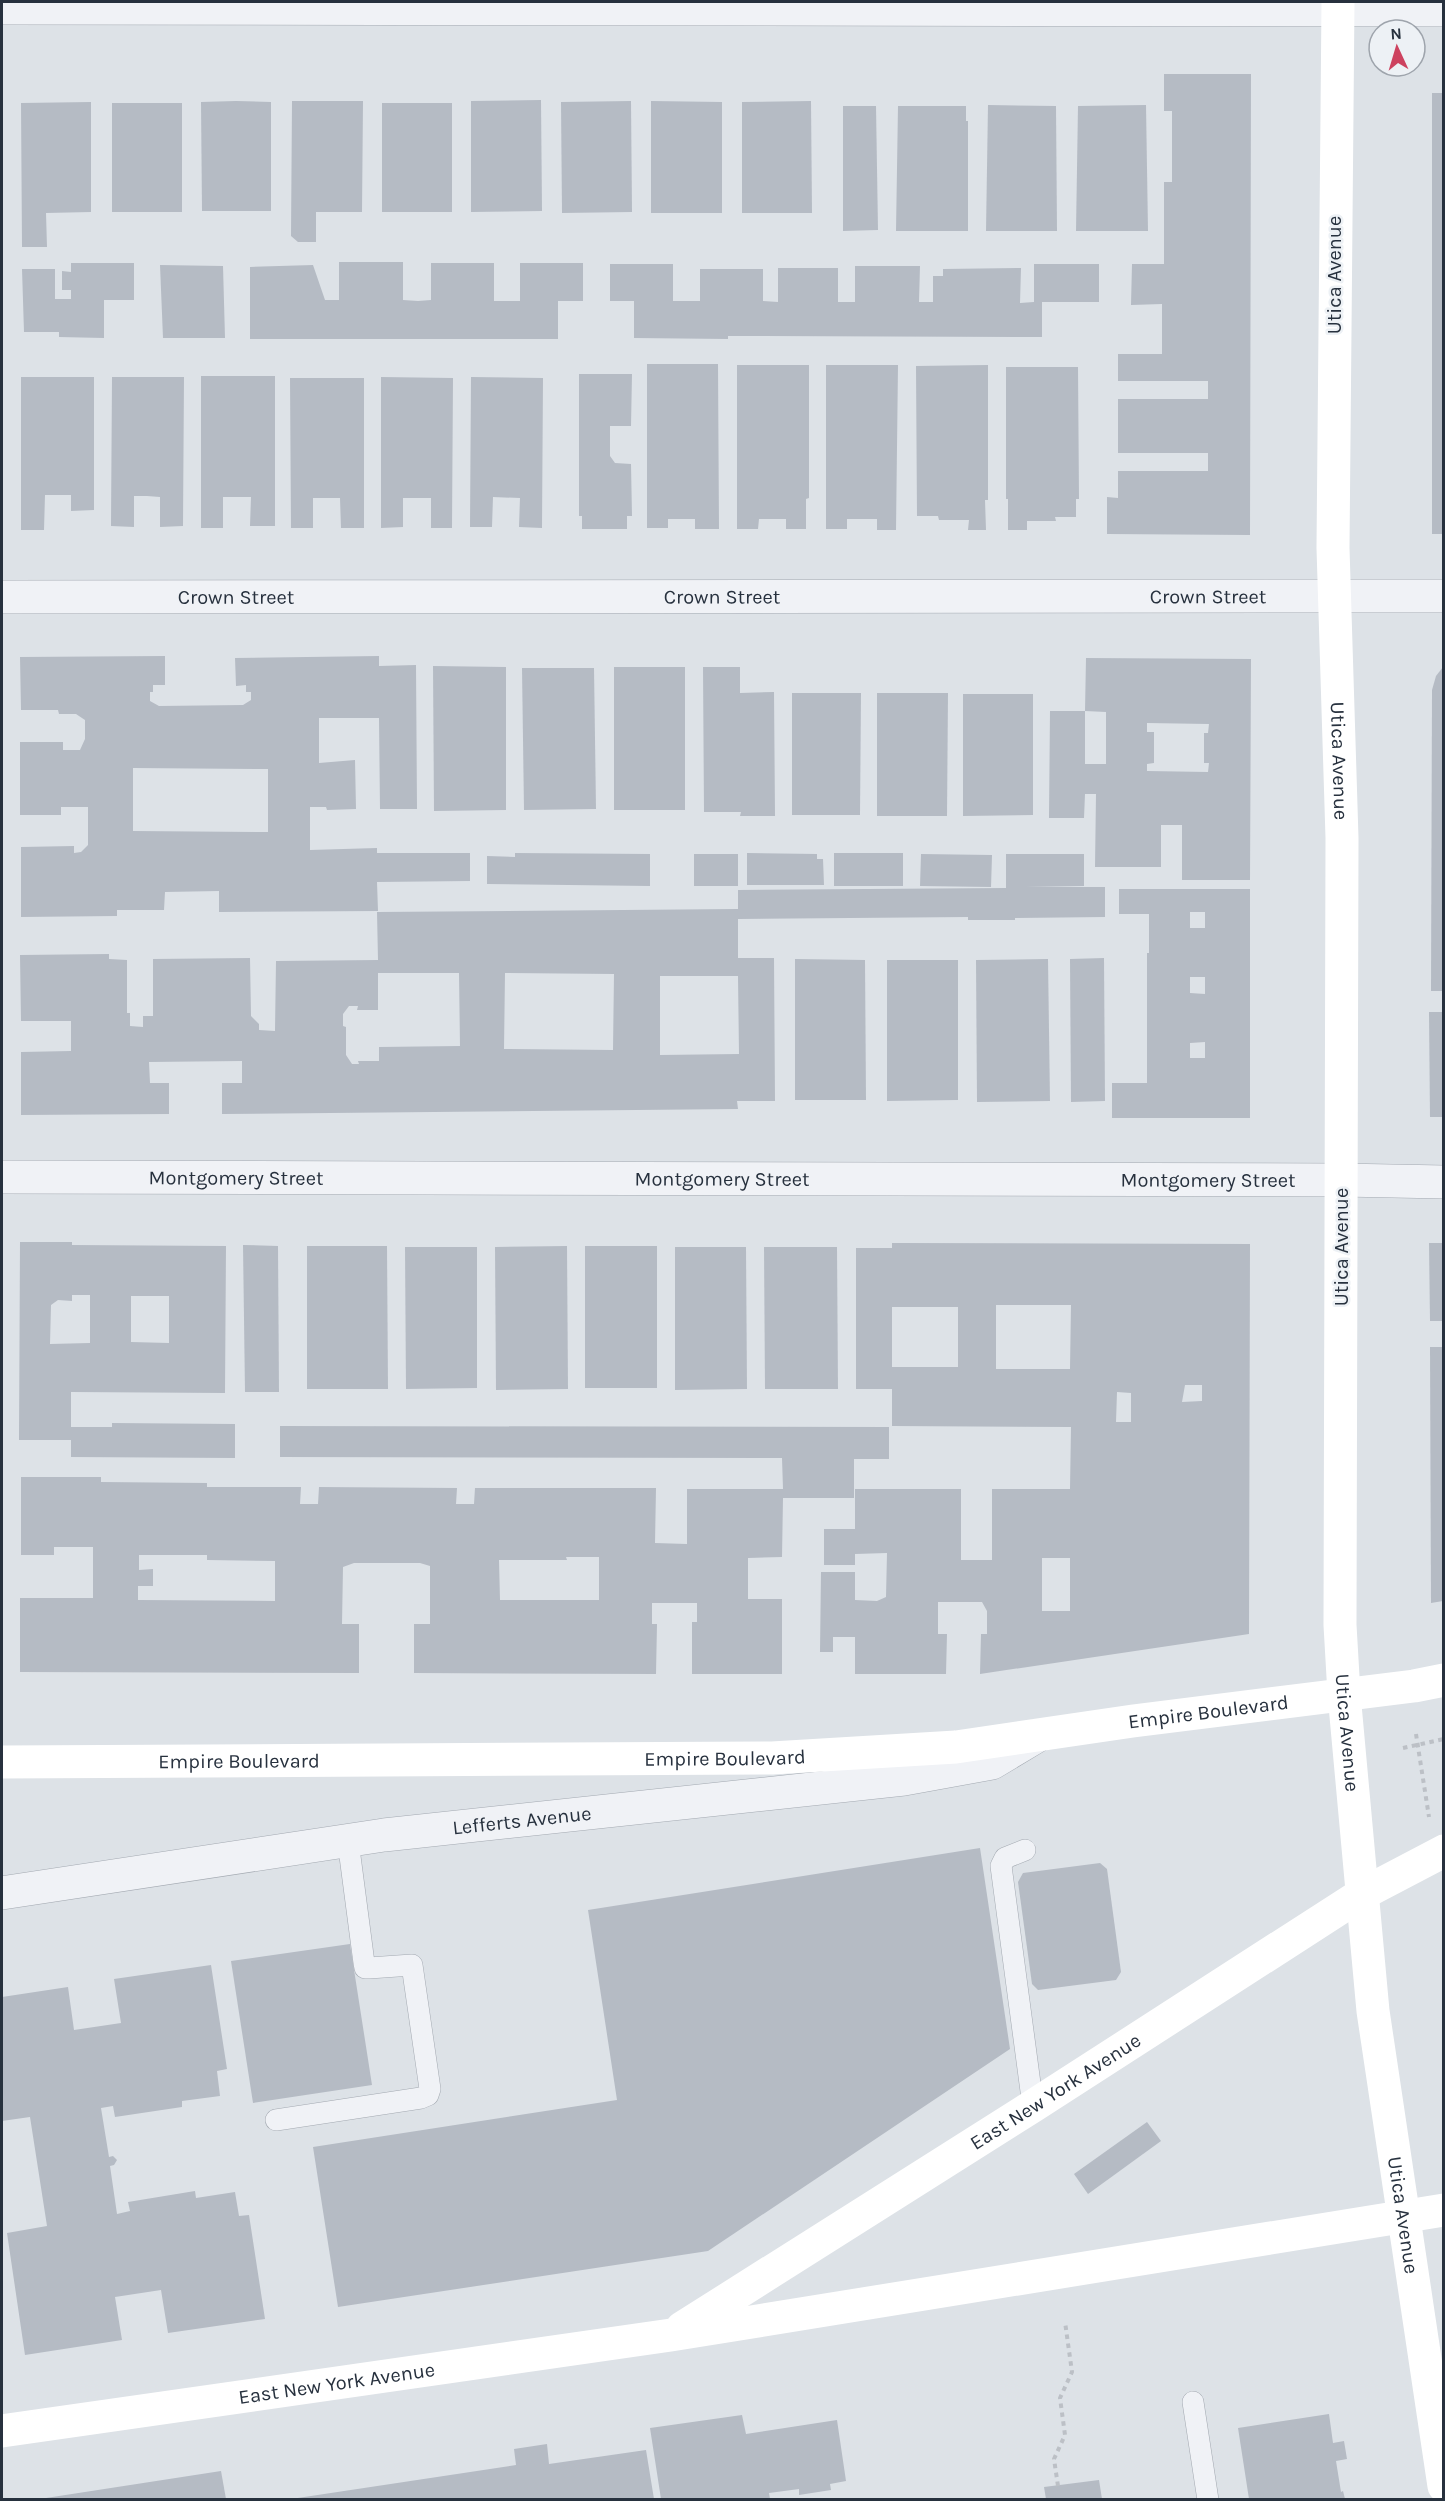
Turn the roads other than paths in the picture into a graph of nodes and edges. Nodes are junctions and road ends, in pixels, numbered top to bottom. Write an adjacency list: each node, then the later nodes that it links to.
1 (1338, 6): 2 (street); 3 (street); 4 (main road, Utica Avenue)
2 (2, 8)
3 (1443, 10)
4 (1334, 596): 5 (street, Crown Street); 6 (street, Crown Street); 8 (main road, Utica Avenue)
5 (1443, 596)
6 (2, 597)
7 (2, 1177): 8 (street, Montgomery Street)
8 (1341, 1180): 9 (street, Montgomery Street); 11 (main road, Utica Avenue)
9 (1443, 1182)
10 (1443, 1680): 11 (main road, Empire Boulevard)
11 (1344, 1694): 12 (main road, Empire Boulevard); 18 (main road, Utica Avenue)
12 (1037, 1737): 13 (main road, Empire Boulevard); 15 (street, Lefferts Avenue)
13 (2, 1762)
14 (1436, 1837): 18 (main road, East New York Avenue)
15 (348, 1841): 17 (street, Lefferts Avenue); 20 (lane)
16 (1025, 1850): 19 (lane)
17 (2, 1893)
18 (1362, 1894): 19 (main road, East New York Avenue); 22 (main road, Utica Avenue)
19 (1033, 2106): 23 (main road, East New York Avenue)
20 (276, 2120)
21 (1443, 2210): 22 (main road, East New York Avenue)
22 (1405, 2216): 23 (main road, East New York Avenue); 26 (main road, Utica Avenue)
23 (671, 2335): 25 (main road, East New York Avenue)
24 (1193, 2402): 27 (lane)
25 (2, 2431)
26 (1443, 2486)
27 (1208, 2499)

